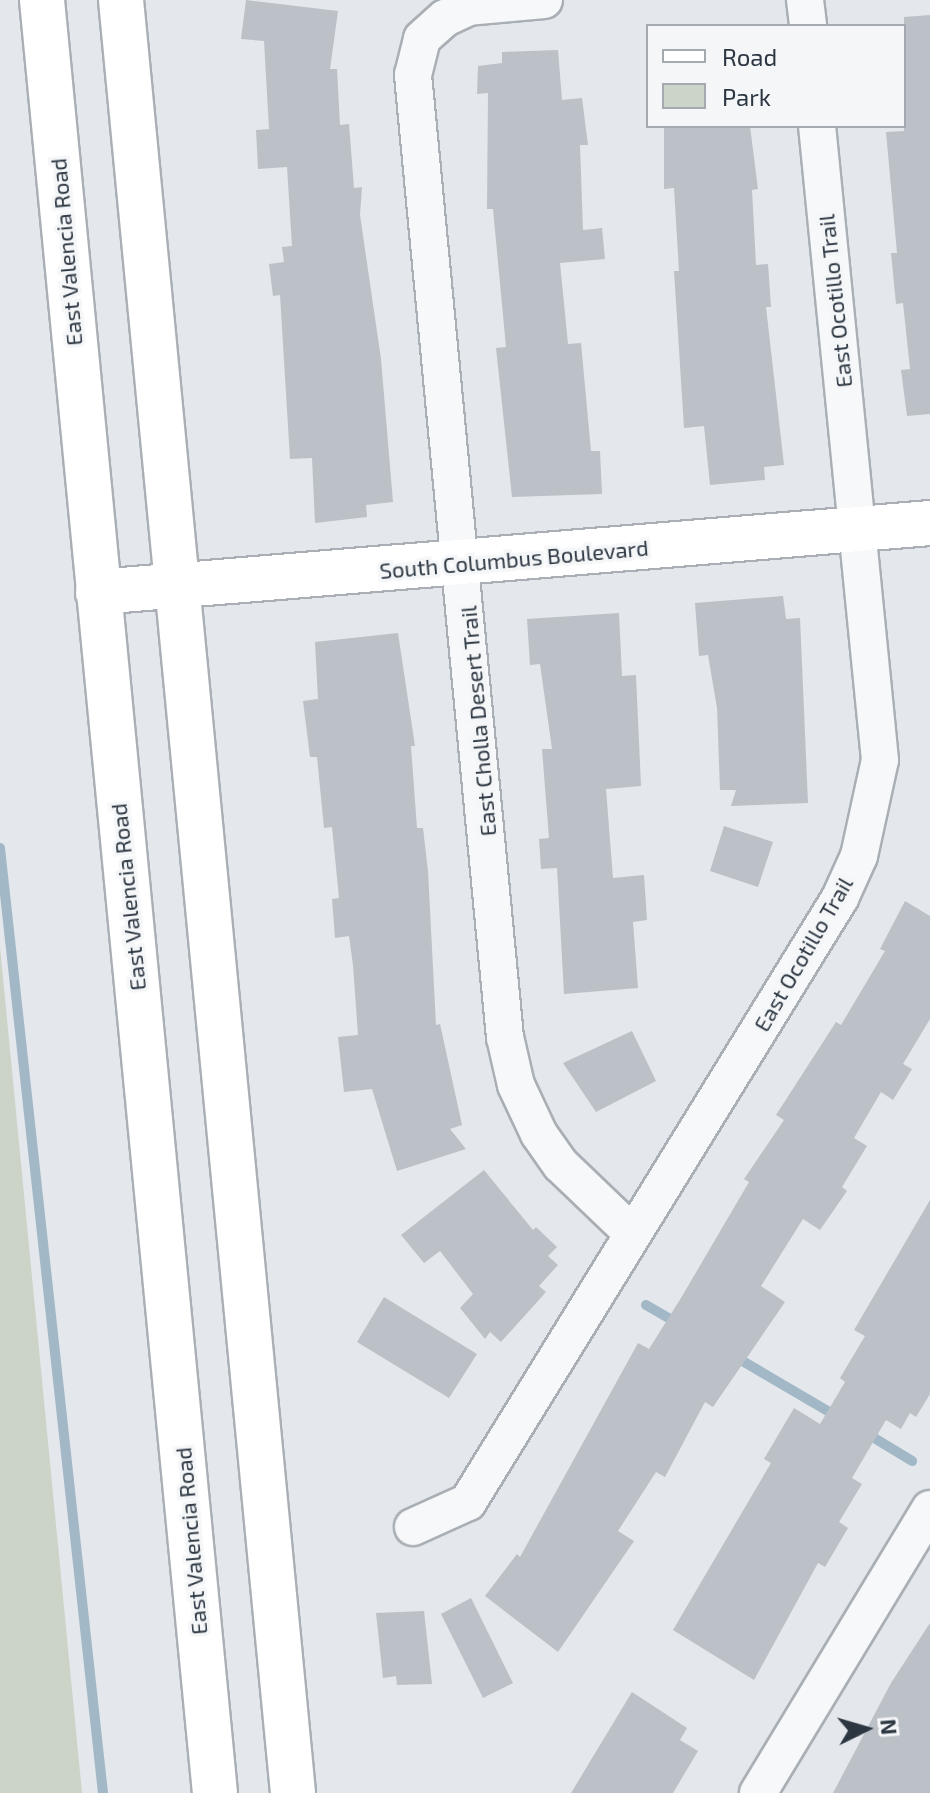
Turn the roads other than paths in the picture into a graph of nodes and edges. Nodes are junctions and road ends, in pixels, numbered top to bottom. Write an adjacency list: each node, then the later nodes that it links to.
1 (42, 0): 11 (main road, East Valencia Road)
2 (121, 0): 10 (main road)
3 (544, 0): 9 (street, East Cholla Desert Trail)
4 (805, 0): 5 (street)
5 (808, 24)
6 (817, 128): 8 (street, East Ocotillo Trail)
7 (930, 523): 8 (main road, South Columbus Boulevard)
8 (858, 529): 9 (main road, South Columbus Boulevard); 12 (street, East Ocotillo Trail)
9 (463, 565): 10 (main road, South Columbus Boulevard); 12 (street, East Cholla Desert Trail)
10 (177, 587): 11 (main road, South Columbus Boulevard); 16 (main road)
11 (98, 592): 15 (main road, East Valencia Road)
12 (632, 1233): 14 (street, East Ocotillo Trail)
13 (930, 1509): 17 (street)
14 (413, 1527)
15 (215, 1793)
16 (293, 1793)
17 (758, 1793)

